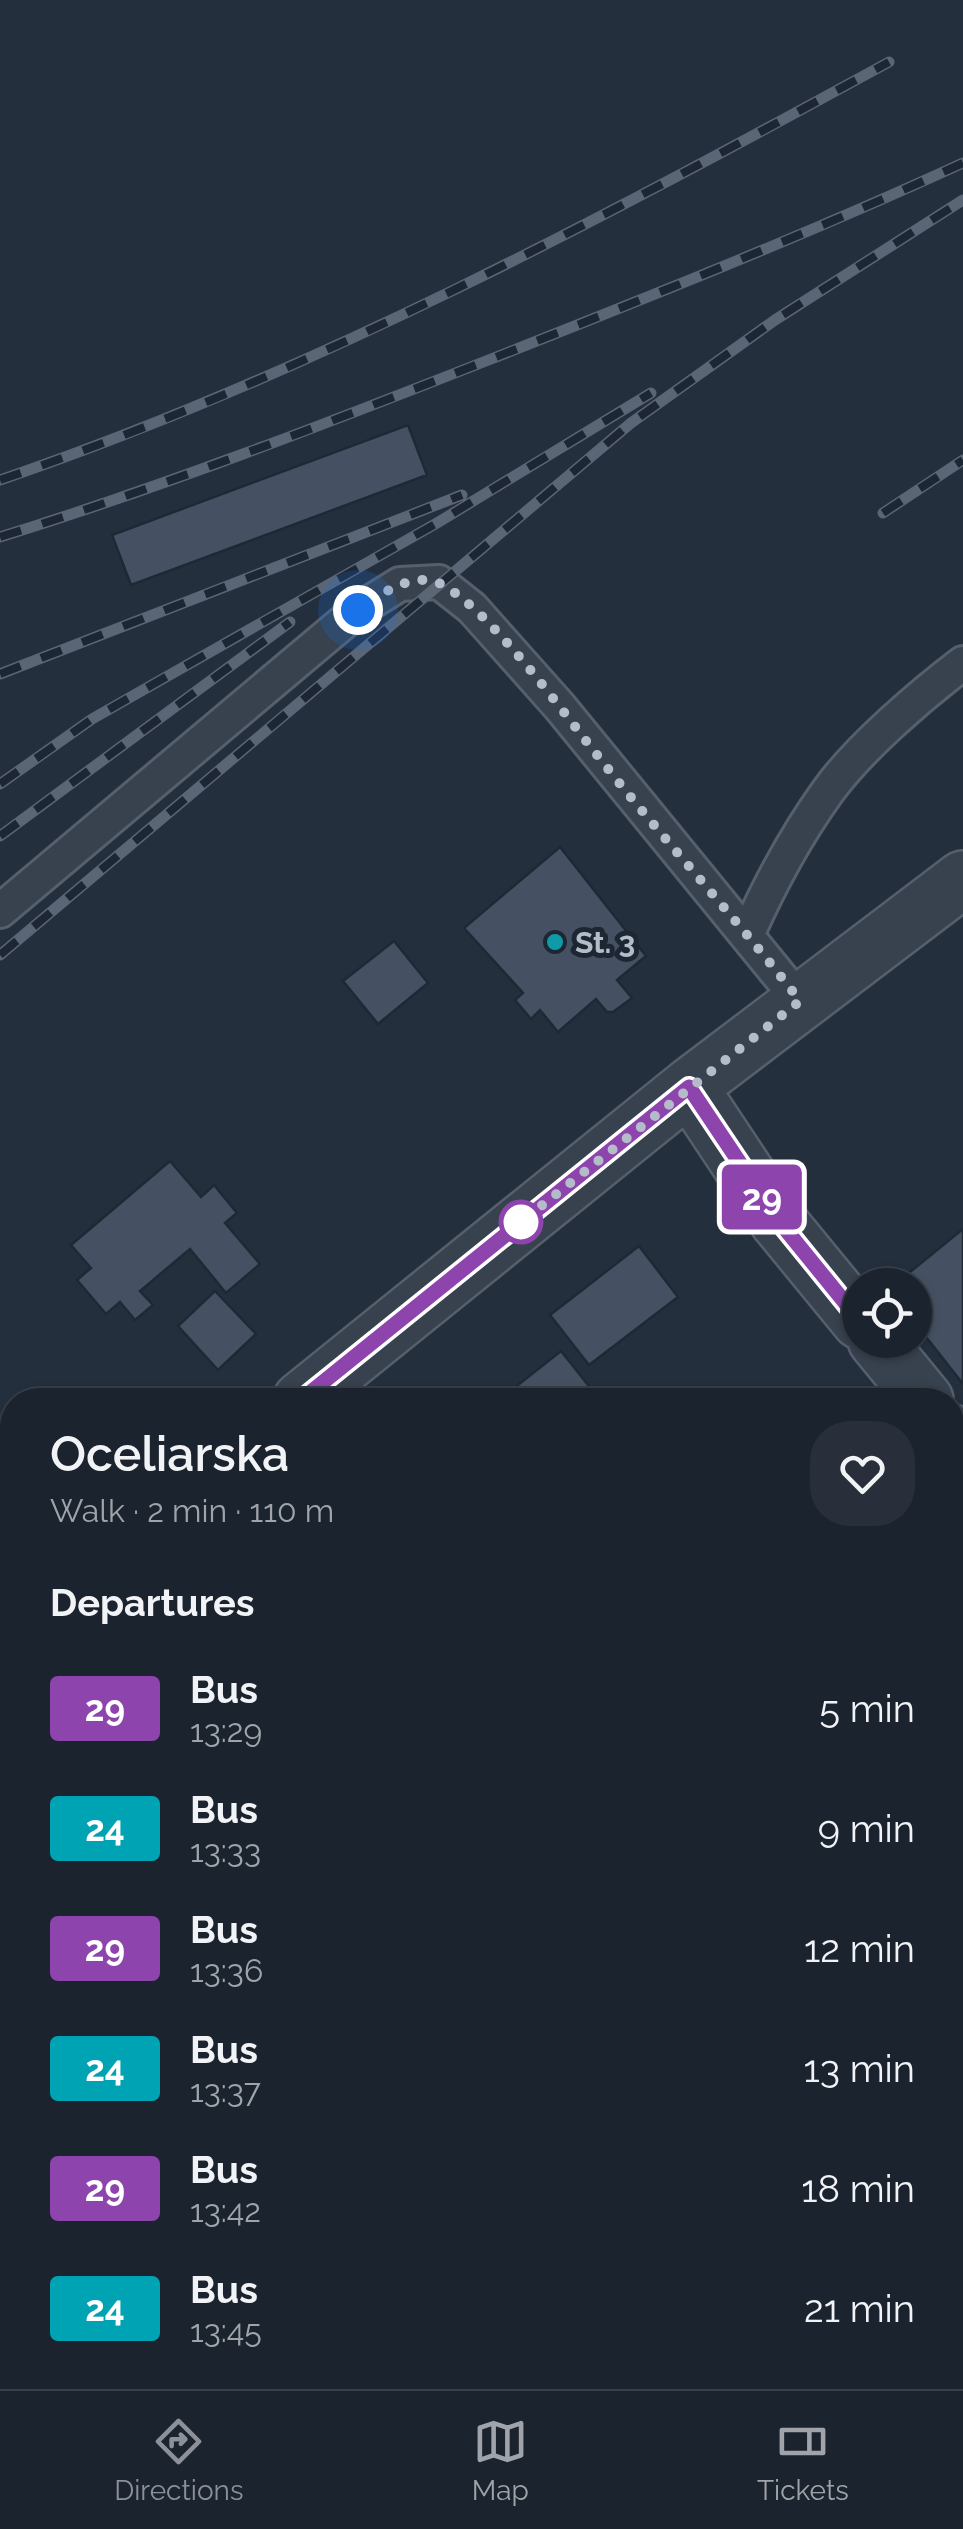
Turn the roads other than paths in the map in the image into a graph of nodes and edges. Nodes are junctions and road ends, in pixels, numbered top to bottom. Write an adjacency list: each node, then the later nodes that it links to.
1 (963, 663): 4 (lane)
2 (963, 879): 5 (street)
3 (0, 911): 4 (lane)
4 (748, 933): 5 (lane)
5 (800, 1001): 6 (street)
6 (689, 1087): 7 (street); 9 (street)
7 (842, 1299)
8 (891, 1358): 10 (street)
9 (316, 1388)
10 (915, 1388)

